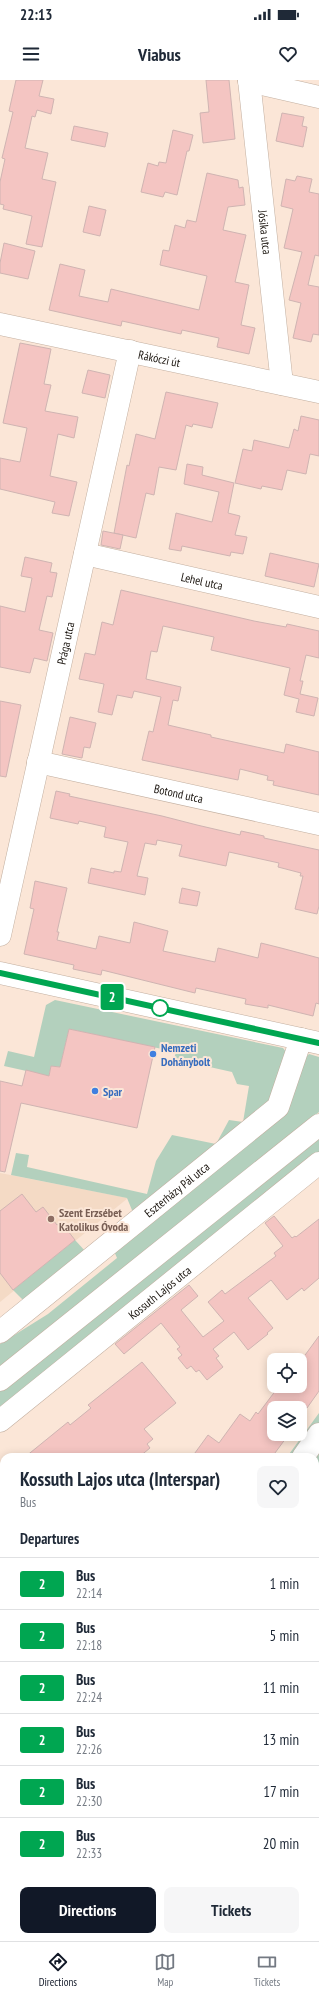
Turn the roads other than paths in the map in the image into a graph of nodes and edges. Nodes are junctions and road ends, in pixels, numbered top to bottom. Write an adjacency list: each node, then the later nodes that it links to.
1 (249, 81): 2 (street); 5 (street, Jósika utca)
2 (319, 97)
3 (0, 324): 4 (street, Rákóczi út)
4 (130, 351): 5 (street, Rákóczi út); 7 (street, Prága utca)
5 (282, 384): 6 (street, Rákóczi út)
6 (319, 392)
7 (85, 554): 8 (street, Lehel utca); 9 (street, Prága utca)
8 (319, 607)
9 (38, 762): 10 (street, Botond utca); 11 (street, Prága utca)
10 (319, 824)
11 (0, 935)
12 (0, 973): 13 (street)
13 (310, 1041): 16 (street, Eszterházy Pál utca)
14 (319, 1125): 17 (street)
15 (319, 1163): 18 (street, Kossuth Lajos utca)
16 (0, 1332)
17 (0, 1380)
18 (0, 1421)
19 (319, 1434): 20 (street)
20 (306, 1453)

